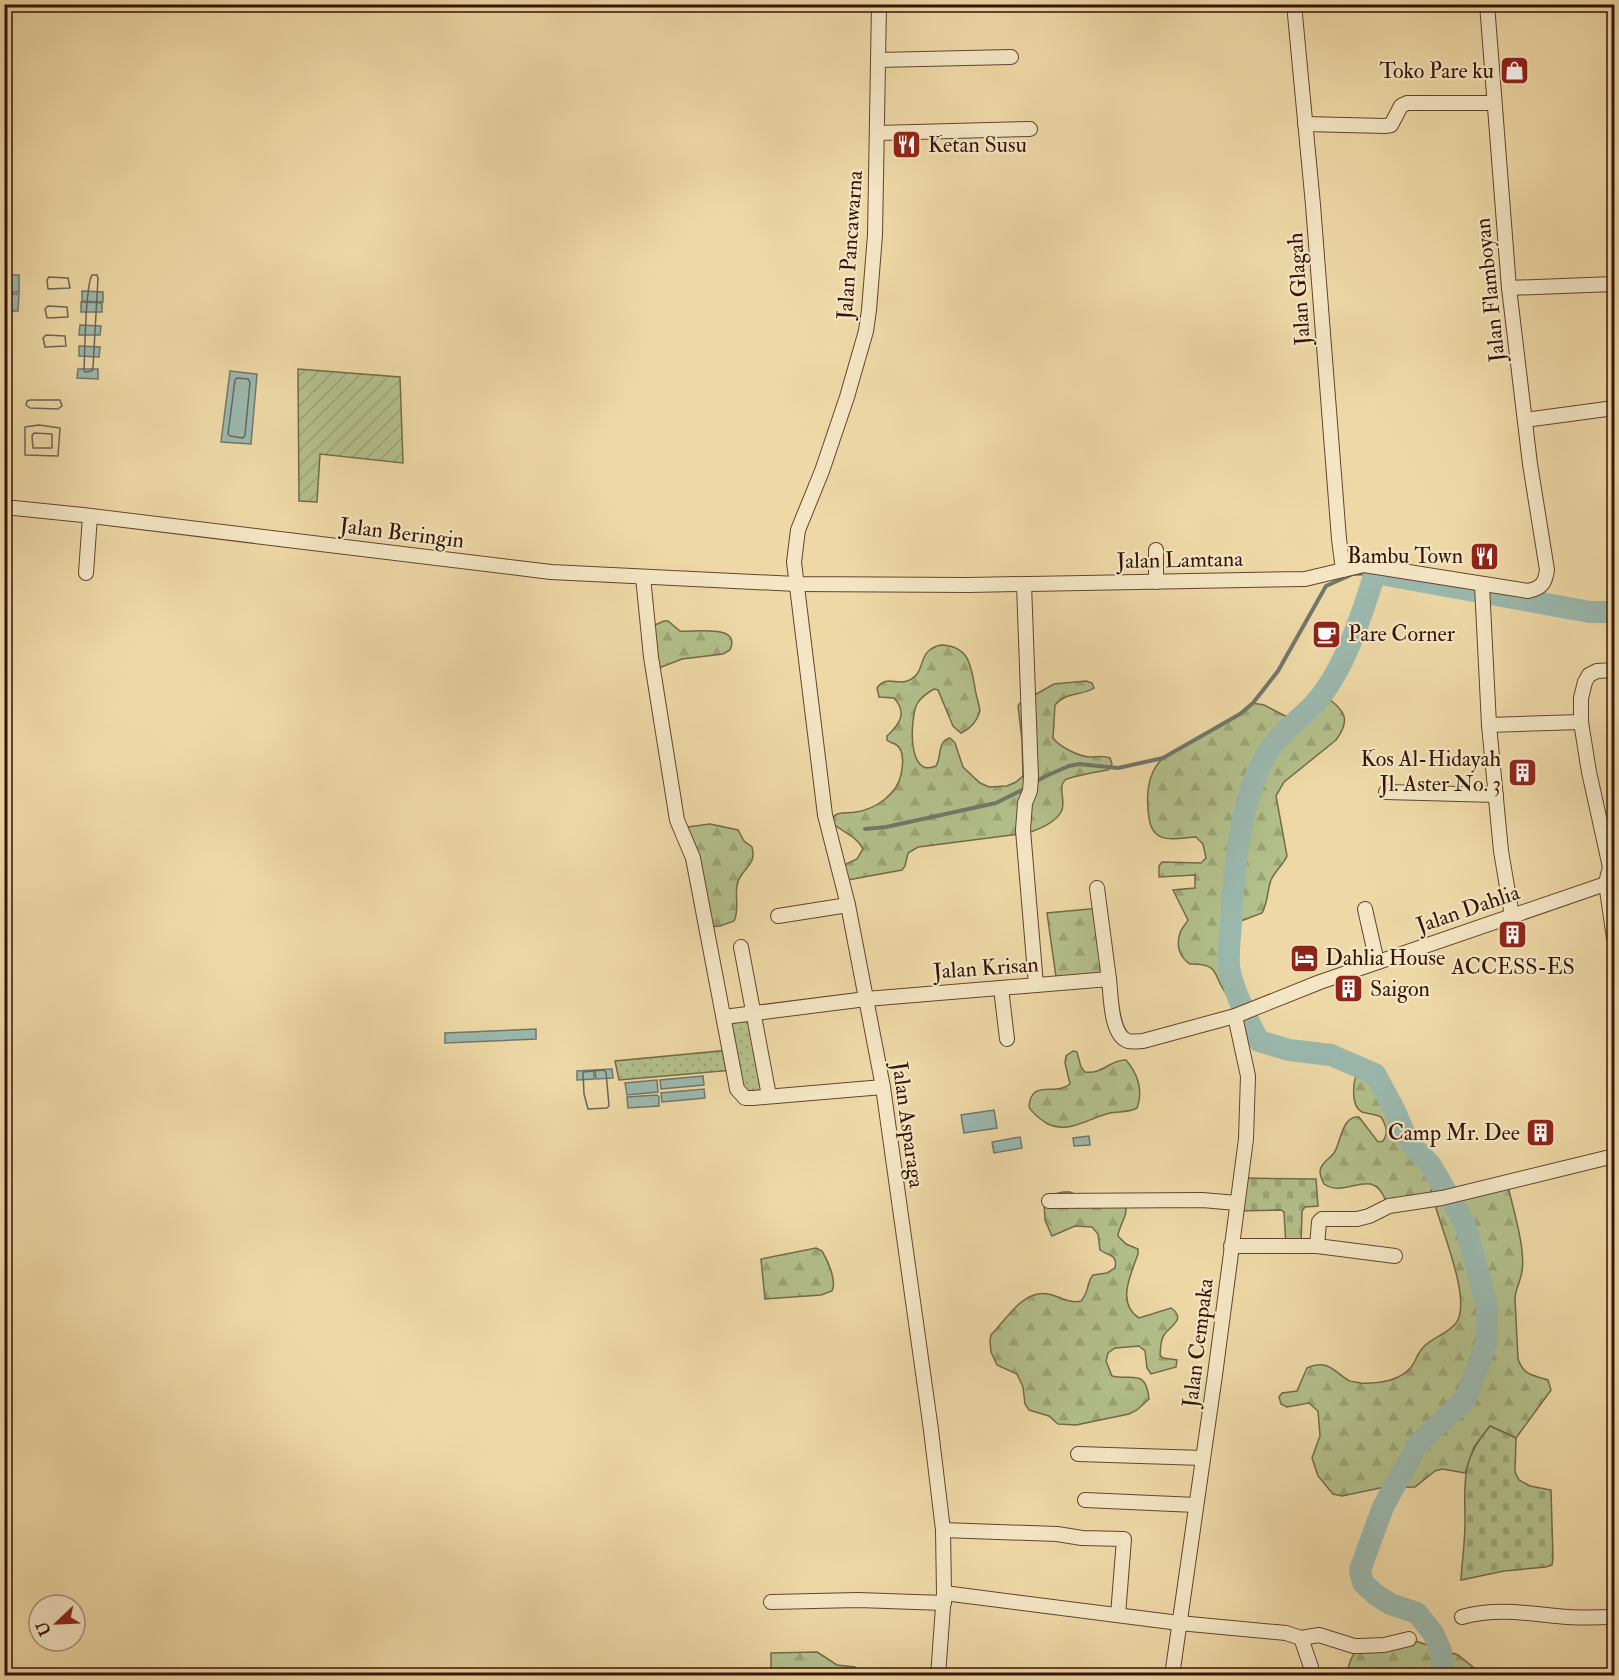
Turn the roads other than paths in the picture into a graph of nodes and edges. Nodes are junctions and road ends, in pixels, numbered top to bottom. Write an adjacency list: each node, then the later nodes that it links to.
1 (879, 4): 5 (street, Jalan Pancawarna)
2 (1294, 4): 7 (street, Jalan Glagah)
3 (1487, 4): 6 (street, Jalan Flamboyan)
4 (1011, 57): 5 (street)
5 (878, 60): 9 (street, Jalan Pancawarna)
6 (1494, 103): 7 (street); 11 (street, Jalan Flamboyan)
7 (1305, 124): 17 (street, Jalan Glagah)
8 (1030, 129): 9 (street)
9 (877, 133): 22 (street, Jalan Pancawarna)
10 (1614, 284): 11 (street)
11 (1509, 288): 13 (street, Jalan Flamboyan)
12 (1614, 408): 13 (street)
13 (1525, 420): 18 (street, Jalan Flamboyan)
14 (4, 507): 15 (street, Jalan Beringin)
15 (90, 516): 19 (street); 20 (street, Jalan Beringin)
16 (1156, 550): 21 (street)
17 (1343, 570): 21 (street, Jalan Lamtana); 24 (street, Jalan Lamtana)
18 (1547, 570): 24 (street, Jalan Lamtana)
19 (86, 573)
20 (643, 577): 22 (street, Jalan Beringin); 45 (street)
21 (1156, 582): 23 (street, Jalan Lamtana)
22 (796, 584): 23 (street, Jalan Lamtana); 32 (street, Jalan Asparaga)
23 (1024, 584): 40 (street)
24 (1482, 585): 27 (street)
25 (1614, 670): 26 (street)
26 (1581, 722): 27 (street); 30 (street)
27 (1489, 725): 29 (street)
28 (1386, 792): 29 (street)
29 (1496, 795): 35 (street)
30 (1610, 882): 35 (street, Jalan Dahlia); 36 (street)
31 (1097, 888): 39 (street)
32 (848, 905): 34 (street); 42 (street, Jalan Asparaga)
33 (1365, 909): 38 (street)
34 (778, 916)
35 (1512, 916): 38 (street, Jalan Dahlia)
36 (1614, 938)
37 (741, 947): 44 (street)
38 (1377, 962): 43 (street, Jalan Dahlia)
39 (1109, 979): 40 (street, Jalan Krisan); 43 (street)
40 (1036, 985): 41 (street, Jalan Krisan)
41 (1001, 988): 42 (street, Jalan Krisan); 46 (street)
42 (866, 999): 44 (street, Jalan Krisan); 47 (street, Jalan Asparaga)
43 (1244, 1012): 51 (street, Jalan Cempaka)
44 (753, 1014): 45 (street, Jalan Krisan); 48 (street)
45 (724, 1017): 48 (street)
46 (1007, 1039)
47 (883, 1087): 48 (street); 59 (street, Jalan Asparaga)
48 (769, 1096)
49 (1614, 1156): 53 (street)
50 (1049, 1201): 51 (street)
51 (1237, 1203): 52 (street, Jalan Cempaka)
52 (1231, 1246): 53 (street); 56 (street, Jalan Cempaka)
53 (1317, 1246): 54 (street)
54 (1395, 1256)
55 (1078, 1454): 56 (street)
56 (1203, 1458): 58 (street, Jalan Cempaka)
57 (1085, 1500): 58 (street)
58 (1196, 1504): 65 (street, Jalan Cempaka)
59 (943, 1530): 60 (street, Jalan Asparaga); 62 (street)
60 (944, 1598): 61 (street); 62 (street); 68 (street, Jalan Asparaga)
61 (771, 1602)
62 (1118, 1615): 65 (street)
63 (1462, 1617): 64 (street)
64 (1614, 1617)
65 (1179, 1623): 66 (street); 69 (street, Jalan Cempaka)
66 (1301, 1638): 67 (street); 70 (street)
67 (1409, 1640)
68 (938, 1676)
69 (1172, 1676)
70 (1310, 1676)

